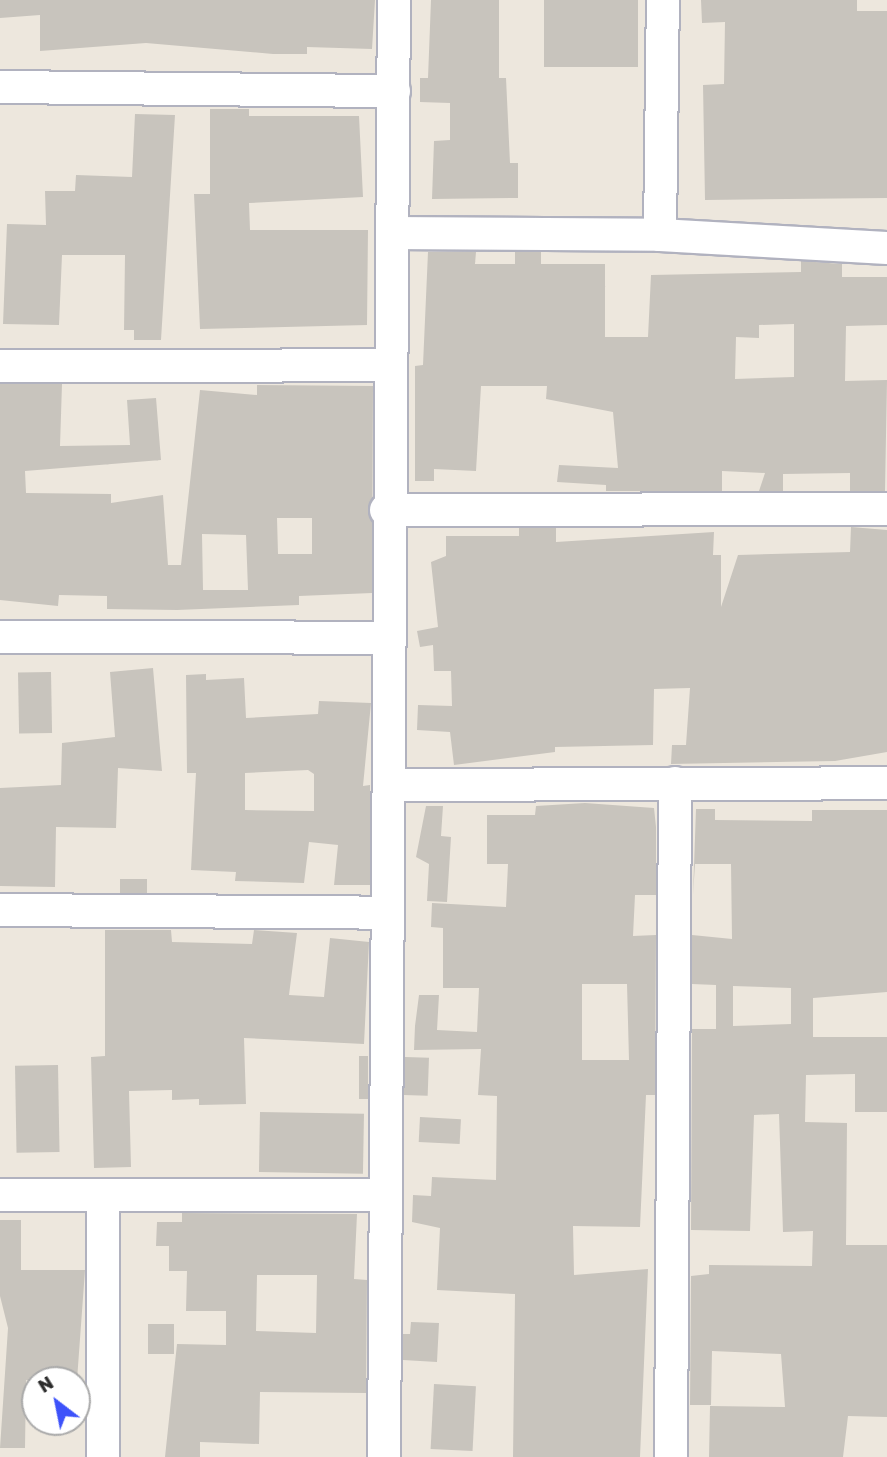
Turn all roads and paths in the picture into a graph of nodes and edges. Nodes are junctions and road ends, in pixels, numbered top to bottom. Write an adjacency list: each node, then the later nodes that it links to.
1 (394, 0): 4 (street)
2 (663, 0): 6 (street)
3 (0, 87): 4 (street)
4 (394, 91): 5 (street)
5 (392, 233): 6 (street); 8 (street)
6 (660, 235): 7 (street)
7 (887, 248)
8 (390, 365): 9 (street); 11 (street)
9 (0, 366)
10 (887, 509): 11 (street)
11 (386, 510): 13 (street)
12 (0, 637): 13 (street)
13 (386, 638): 16 (street)
14 (675, 783): 15 (street); 16 (street); 24 (street)
15 (887, 783)
16 (393, 785): 18 (street)
17 (0, 910): 18 (street)
18 (388, 913): 20 (street)
19 (0, 1195): 21 (street)
20 (385, 1195): 21 (street); 23 (street)
21 (103, 1197): 22 (street)
22 (103, 1457)
23 (384, 1457)
24 (671, 1457)

